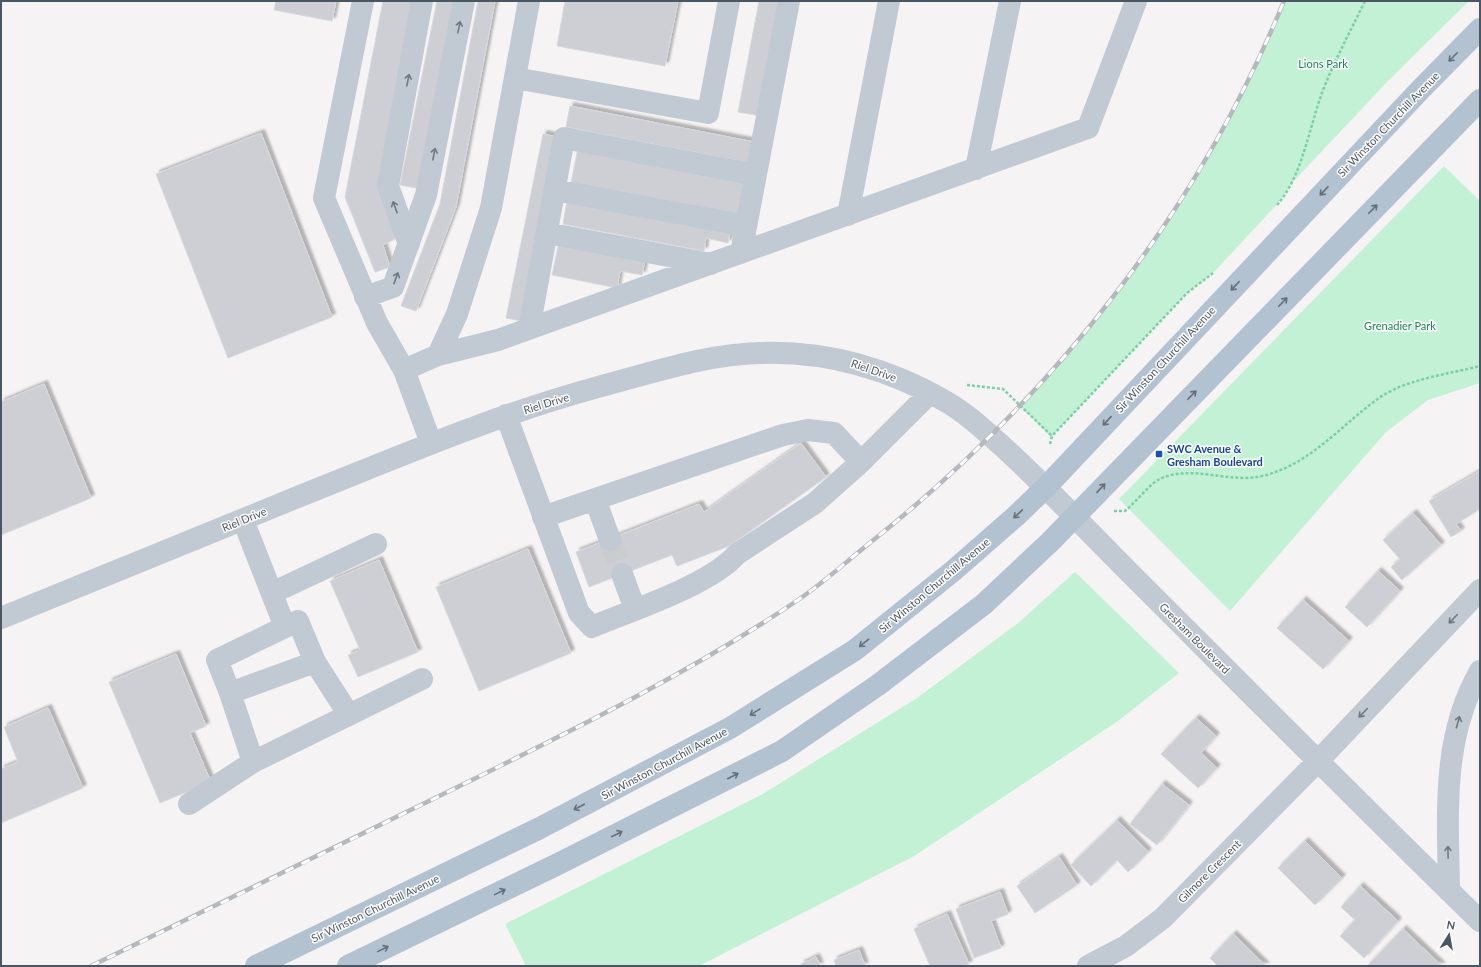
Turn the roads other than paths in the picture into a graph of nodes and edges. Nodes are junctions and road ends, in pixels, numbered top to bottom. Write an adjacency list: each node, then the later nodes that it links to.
1 (363, 1): 22 (street)
2 (422, 1): 19 (street, one-way to 2)
3 (464, 1): 19 (street, one-way to 3)
4 (529, 1): 11 (street)
5 (729, 1): 11 (street)
6 (789, 1): 14 (street)
7 (889, 1): 16 (street)
8 (1010, 1): 13 (street)
9 (1136, 1): 13 (street)
10 (1480, 29): 30 (main road, Sir Winston Churchill Avenue, one-way to 30)
11 (515, 78): 24 (street)
12 (1480, 100): 32 (main road, one-way to 12)
13 (976, 169): 16 (street)
14 (756, 175): 15 (street); 17 (street)
15 (555, 190): 17 (street); 18 (street)
16 (848, 214): 20 (street)
17 (746, 226): 20 (street)
18 (547, 232): 21 (street); 23 (street)
19 (409, 244): 22 (street, one-way to 19)
20 (741, 253): 21 (street)
21 (711, 264): 23 (street)
22 (365, 297): 25 (street)
23 (529, 328): 24 (street)
24 (438, 355): 25 (street)
25 (404, 370): 28 (street)
26 (929, 394): 27 (street, Riel Drive); 29 (street); 30 (street, Riel Drive)
27 (506, 415): 28 (street, Riel Drive); 33 (street)
28 (431, 443): 34 (street, Riel Drive)
29 (862, 462): 31 (street); 40 (street)
30 (1046, 487): 32 (street, Riel Drive); 53 (main road, Sir Winston Churchill Avenue, one-way to 53)
31 (595, 499): 33 (street); 35 (street)
32 (1074, 516): 48 (street, Gresham Boulevard); 54 (main road, one-way to 32)
33 (543, 517): 40 (street)
34 (244, 520): 39 (street); 41 (street, Riel Drive)
35 (610, 540)
36 (376, 544): 39 (street)
37 (622, 574): 40 (street)
38 (1480, 590): 48 (street, one-way to 48)
39 (272, 593): 42 (street)
40 (634, 609)
41 (1, 618)
42 (285, 627): 43 (street); 46 (street)
43 (315, 662): 46 (street); 47 (street)
44 (1480, 671): 51 (street, one-way to 44)
45 (422, 680): 47 (street)
46 (230, 692): 49 (street)
47 (349, 715): 49 (street)
48 (1318, 761): 51 (street, Gresham Boulevard); 55 (street, Gilmore Crescent)
49 (253, 762): 50 (street)
50 (188, 804)
51 (1449, 890): 52 (street, Gresham Boulevard)
52 (1480, 921)
53 (256, 966)
54 (348, 966)
55 (1088, 966)

